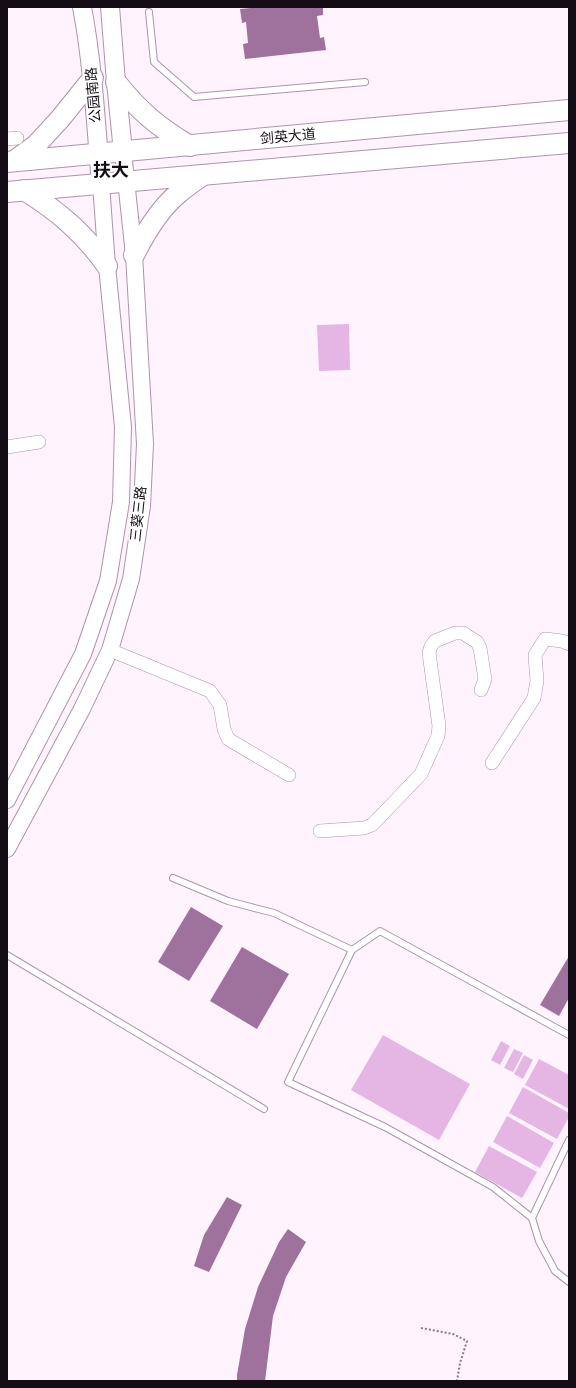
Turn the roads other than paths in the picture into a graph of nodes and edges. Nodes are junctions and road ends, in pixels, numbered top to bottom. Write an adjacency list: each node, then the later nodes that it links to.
1 (82, 7): 4 (main road, 公园南路)
2 (110, 7): 5 (main road, 公园南路)
3 (148, 12): 6 (lane)
4 (93, 78): 11 (main road, 公园南路); 12 (main road)
5 (116, 82): 9 (main road); 10 (main road, 公园南路)
6 (365, 82)
7 (569, 110): 9 (main road, 剑英大道)
8 (569, 143): 13 (main road)
9 (190, 146): 10 (main road, 剑英大道)
10 (124, 152): 11 (main road, 剑英大道); 14 (street, 三葵三路)
11 (99, 154): 12 (main road, 剑英大道); 15 (main road, 公园南路)
12 (11, 162)
13 (203, 175): 14 (main road); 17 (main road)
14 (127, 182): 15 (main road); 17 (street, 三葵三路)
15 (101, 184): 16 (main road); 18 (street, 三葵三路)
16 (15, 191): 18 (main road)
17 (134, 254): 22 (street, 三葵三路)
18 (107, 266): 26 (street, 三葵三路)
19 (38, 442): 20 (street)
20 (7, 447)
21 (569, 644): 24 (street)
22 (110, 650): 25 (street); 28 (street, 三葵三路)
23 (481, 690): 27 (street)
24 (492, 763)
25 (289, 775)
26 (7, 800)
27 (320, 831)
28 (7, 849)
29 (173, 878): 30 (lane)
30 (352, 950): 32 (lane); 35 (lane)
31 (7, 955): 33 (lane)
32 (569, 1035)
33 (264, 1109)
34 (569, 1140): 35 (lane)
35 (532, 1218): 36 (lane)
36 (569, 1282)

